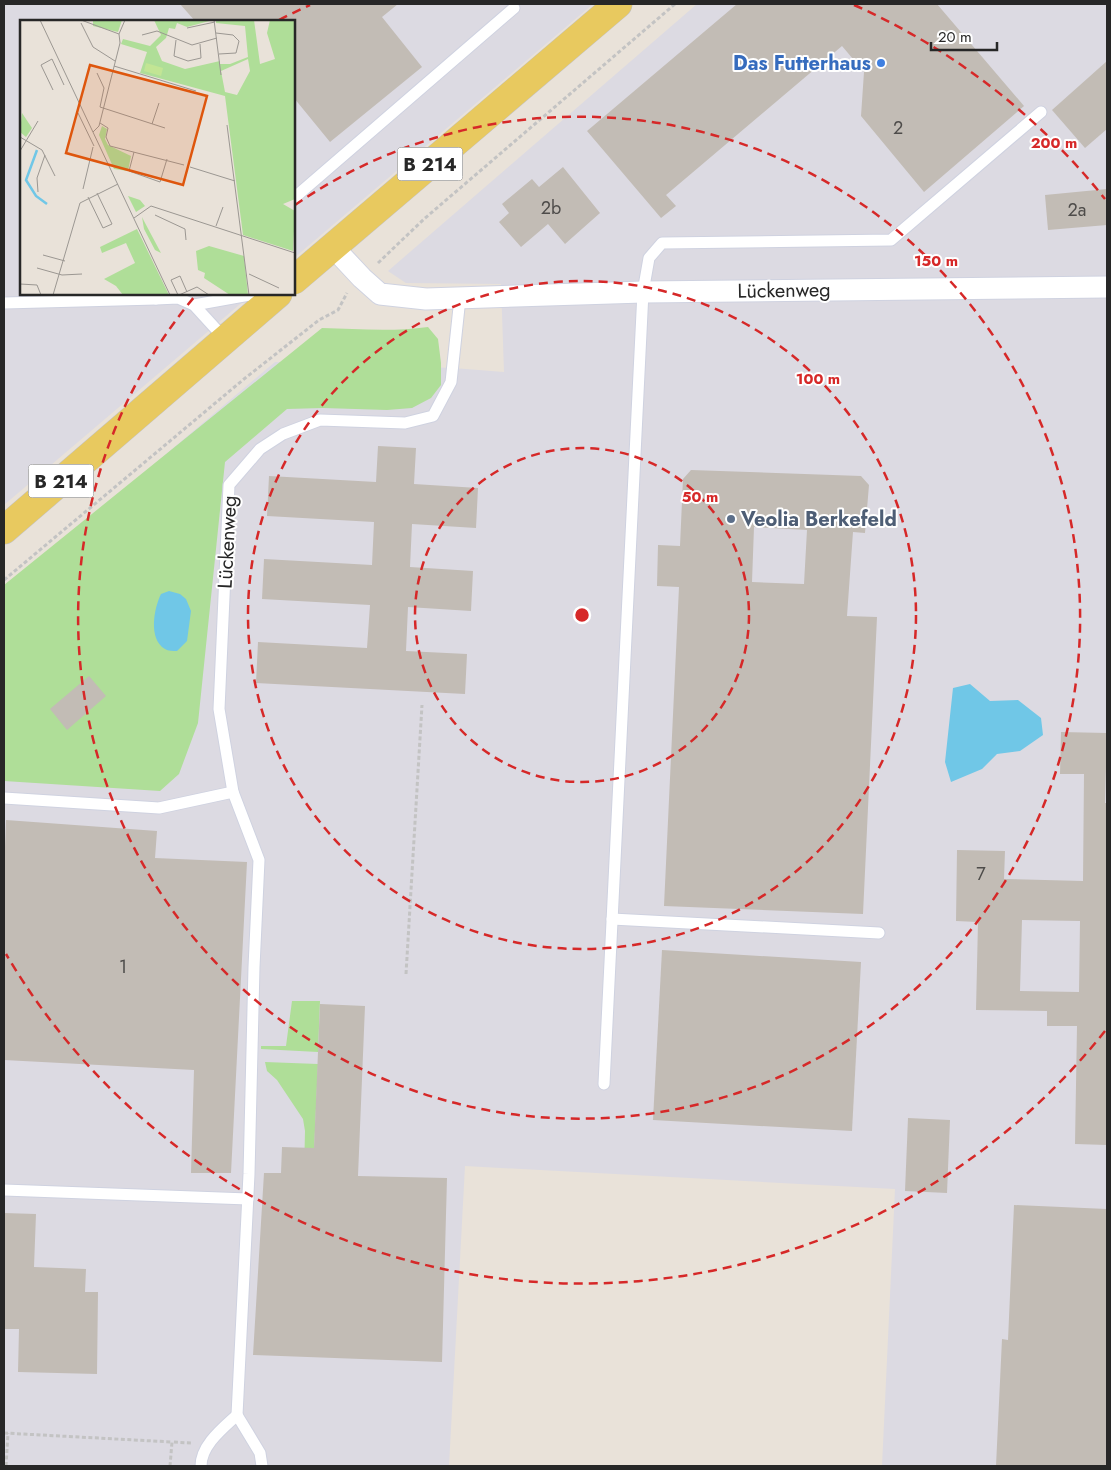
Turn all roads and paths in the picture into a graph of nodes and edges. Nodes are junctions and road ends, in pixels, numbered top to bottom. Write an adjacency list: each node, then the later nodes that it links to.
1 (618, 4): 6 (main road, B 214)
2 (675, 4): 7 (path)
3 (514, 8): 5 (lane)
4 (1041, 112): 10 (lane)
5 (295, 197)
6 (334, 247): 7 (street, Lückenweg); 8 (main road, B 214)
7 (362, 278): 15 (street, Lückenweg); 20 (path)
8 (295, 279)
9 (1107, 287): 10 (street, Lückenweg)
10 (643, 292): 15 (street, Lückenweg); 24 (lane)
11 (250, 295): 17 (lane)
12 (277, 295): 18 (main road, B 214)
13 (155, 296): 14 (lane); 16 (lane)
14 (180, 296): 17 (lane)
15 (460, 298): 22 (lane, Lückenweg)
16 (4, 303)
17 (194, 305): 18 (lane)
18 (225, 339): 19 (main road, B 214)
19 (4, 530)
20 (4, 580)
21 (422, 705): 26 (path)
22 (233, 792): 23 (lane); 29 (lane, Lückenweg)
23 (4, 798)
24 (612, 919): 25 (lane); 27 (lane)
25 (879, 933)
26 (406, 974)
27 (604, 1084)
28 (4, 1190): 29 (lane)
29 (248, 1200): 30 (lane, Lückenweg)
30 (237, 1415): 33 (lane); 37 (lane)
31 (6, 1433): 32 (path); 34 (path)
32 (172, 1442): 33 (path); 35 (path)
33 (210, 1443): 36 (lane)
34 (6, 1466)
35 (170, 1466)
36 (201, 1466)
37 (262, 1466)

